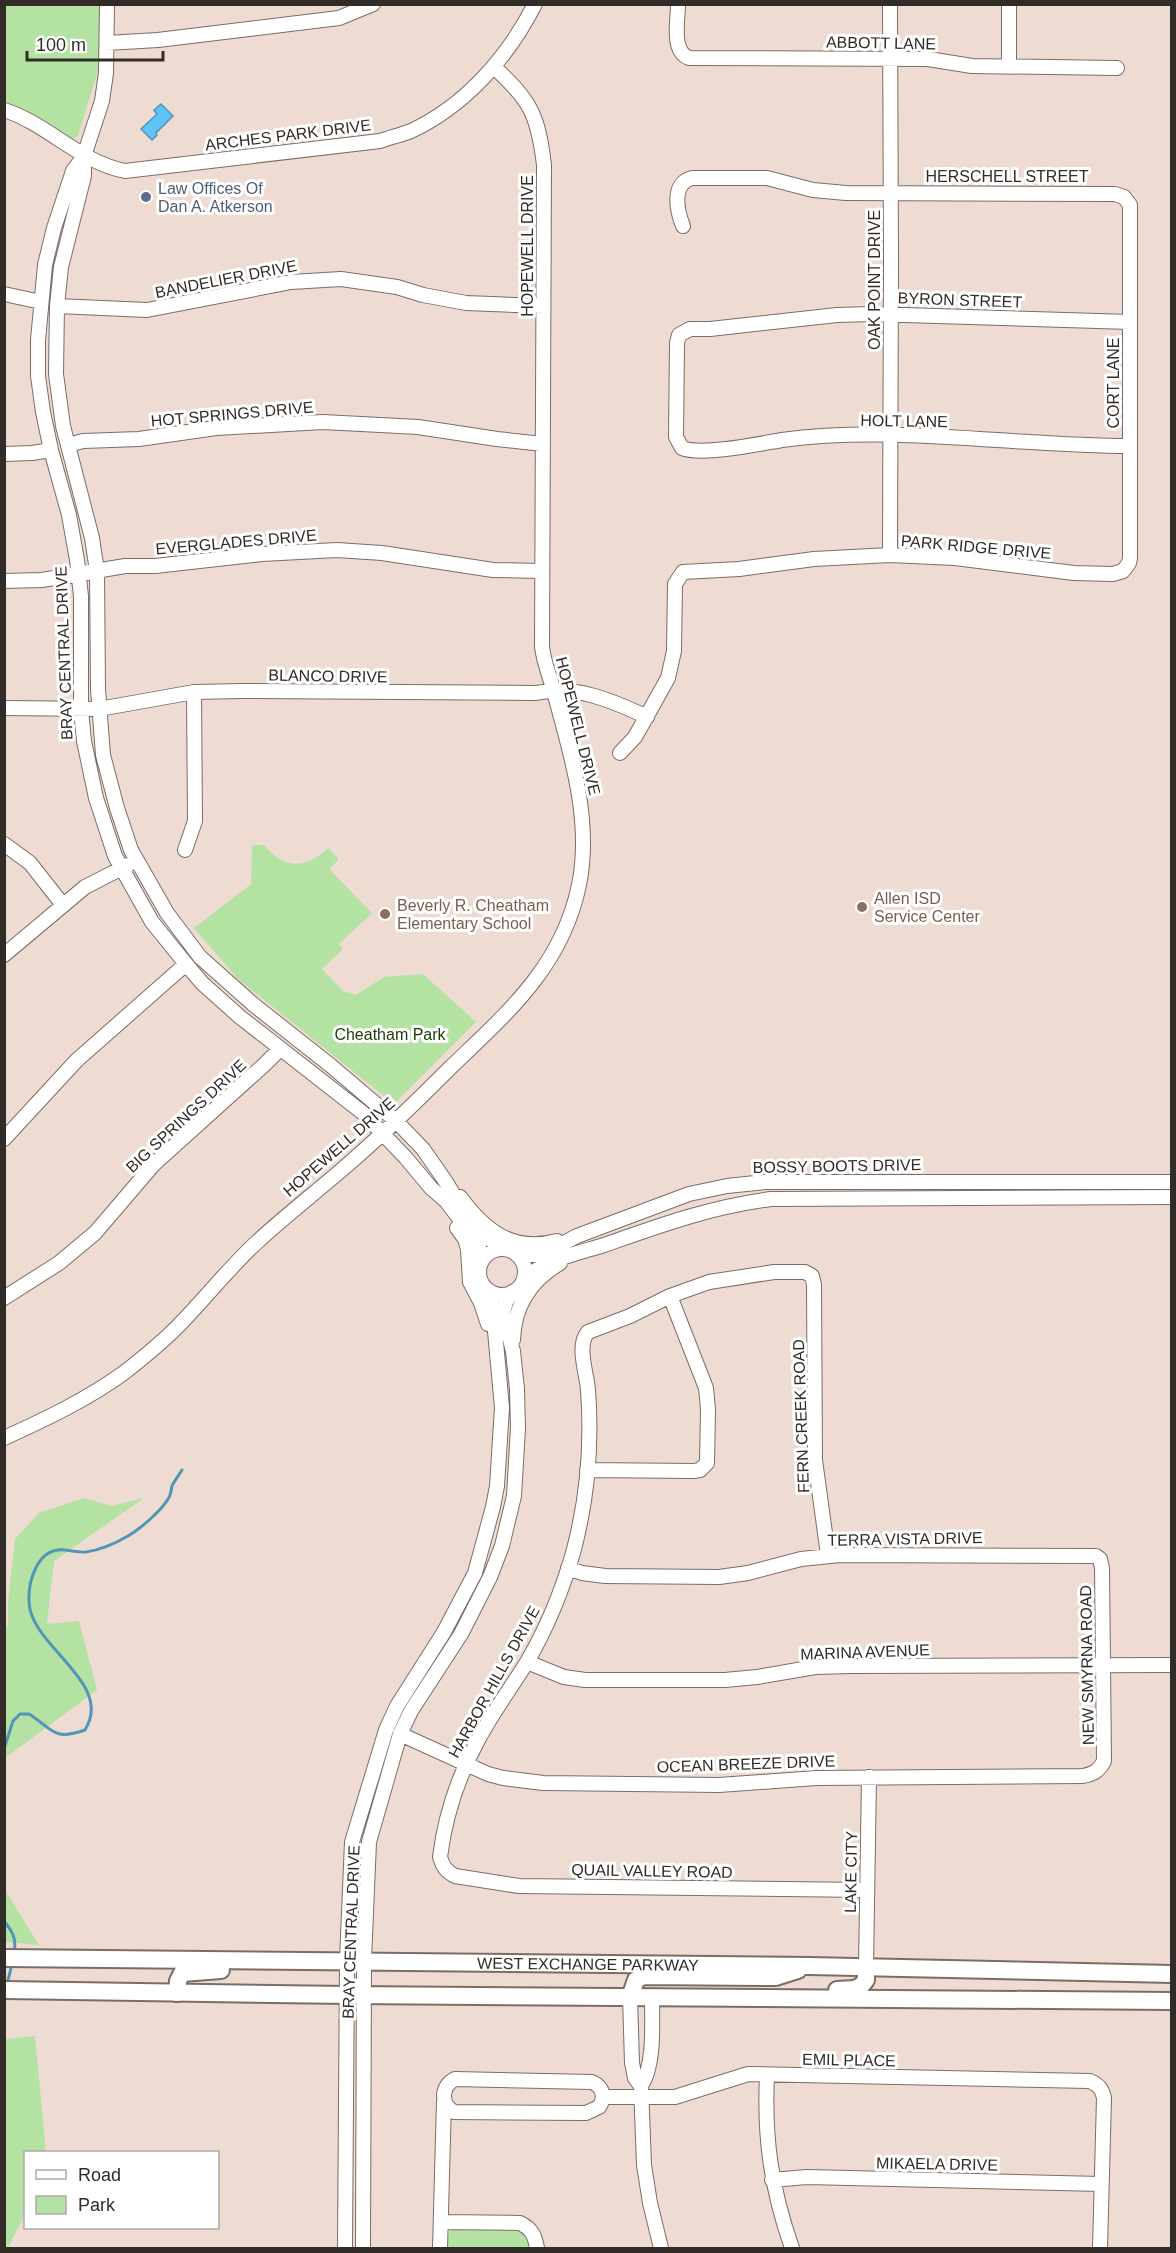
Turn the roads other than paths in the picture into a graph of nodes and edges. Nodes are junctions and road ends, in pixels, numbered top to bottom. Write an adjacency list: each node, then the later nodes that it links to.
1 (107, 4): 7 (street, BRAY CENTRAL DRIVE)
2 (373, 4): 7 (street)
3 (535, 4): 10 (street, ARCHES PARK DRIVE)
4 (678, 4): 8 (street, ABBOTT LANE)
5 (890, 4): 8 (street, OAK POINT DRIVE)
6 (1009, 4): 9 (street)
7 (107, 43): 13 (street, BRAY CENTRAL DRIVE)
8 (890, 59): 9 (street, ABBOTT LANE); 14 (street, OAK POINT DRIVE)
9 (1009, 66): 11 (street, ABBOTT LANE)
10 (494, 67): 13 (street, ARCHES PARK DRIVE); 20 (street, HOPEWELL DRIVE)
11 (1117, 68)
12 (4, 110): 13 (street, ARCHES PARK DRIVE)
13 (84, 156): 18 (street, BRAY CENTRAL DRIVE); 19 (street, BRAY CENTRAL DRIVE)
14 (890, 192): 15 (street, HERSCHELL STREET); 16 (street, HERSCHELL STREET); 21 (street, OAK POINT DRIVE)
15 (1124, 197): 22 (street, CORT LANE)
16 (683, 226)
17 (4, 294): 18 (street)
18 (41, 302): 28 (street, BRAY CENTRAL DRIVE)
19 (57, 306): 20 (street, BANDELIER DRIVE); 25 (street, BRAY CENTRAL DRIVE)
20 (543, 306): 24 (street, HOPEWELL DRIVE)
21 (891, 315): 22 (street, BYRON STREET); 23 (street, OAK POINT DRIVE); 26 (street, BYRON STREET)
22 (1130, 322): 27 (street, CORT LANE)
23 (890, 435): 26 (street, HOLT LANE); 27 (street, HOLT LANE); 30 (street, OAK POINT DRIVE)
24 (543, 444): 25 (street, HOT SPRINGS DRIVE); 33 (street, HOPEWELL DRIVE)
25 (68, 445): 32 (street, BRAY CENTRAL DRIVE)
26 (680, 446)
27 (1129, 446): 31 (street, CORT LANE)
28 (51, 450): 29 (street); 34 (street, BRAY CENTRAL DRIVE)
29 (4, 454)
30 (890, 555): 31 (street, PARK RIDGE DRIVE); 41 (street, PARK RIDGE DRIVE)
31 (1125, 569)
32 (97, 570): 33 (street, EVERGLADES DRIVE); 34 (street, EVERGLADES DRIVE); 39 (street, BRAY CENTRAL DRIVE)
33 (542, 571): 36 (street, HOPEWELL DRIVE)
34 (79, 573): 35 (street, EVERGLADES DRIVE); 40 (street, BRAY CENTRAL DRIVE)
35 (4, 581)
36 (554, 690): 37 (street, BLANCO DRIVE); 41 (street, BLANCO DRIVE); 51 (street, HOPEWELL DRIVE)
37 (194, 692): 39 (street, BLANCO DRIVE); 44 (street)
38 (4, 708): 40 (street, BLANCO DRIVE)
39 (99, 709): 40 (street, BLANCO DRIVE); 45 (street, BRAY CENTRAL DRIVE)
40 (81, 710): 46 (street, BRAY CENTRAL DRIVE)
41 (646, 717): 42 (street)
42 (620, 753)
43 (4, 844): 47 (street)
44 (185, 850)
45 (137, 861): 46 (street); 51 (street, BRAY CENTRAL DRIVE)
46 (122, 869): 47 (street); 49 (street, BRAY CENTRAL DRIVE)
47 (63, 905): 48 (street)
48 (4, 955)
49 (186, 964): 50 (street, BRAY CENTRAL DRIVE); 53 (street)
50 (280, 1049): 52 (street, BRAY CENTRAL DRIVE); 67 (street, BIG SPRINGS DRIVE)
51 (396, 1121): 52 (street, HOPEWELL DRIVE); 54 (street, BRAY CENTRAL DRIVE)
52 (382, 1134): 56 (street, BRAY CENTRAL DRIVE); 70 (street, HOPEWELL DRIVE)
53 (4, 1139)
54 (446, 1182): 58 (street); 59 (street, BRAY CENTRAL DRIVE)
55 (1172, 1182): 58 (street, BOSSY BOOTS DRIVE)
56 (431, 1188): 62 (street, BRAY CENTRAL DRIVE); 68 (street)
57 (1172, 1197): 60 (street, BOSSY BOOTS DRIVE)
58 (577, 1236): 61 (street, BOSSY BOOTS DRIVE)
59 (503, 1250): 61 (street); 62 (street)
60 (582, 1252): 63 (street, BOSSY BOOTS DRIVE); 69 (street)
61 (517, 1255): 63 (street)
62 (482, 1260): 64 (street)
63 (524, 1278): 65 (street)
64 (488, 1290): 65 (street); 68 (street, BRAY CENTRAL DRIVE)
65 (512, 1292): 69 (street, BRAY CENTRAL DRIVE)
66 (670, 1296): 71 (street, HARBOR HILLS DRIVE); 71 (street); 72 (street, FERN CREEK ROAD)
67 (4, 1298)
68 (496, 1346): 86 (street, BRAY CENTRAL DRIVE)
69 (513, 1351): 78 (street, BRAY CENTRAL DRIVE)
70 (4, 1438)
71 (587, 1470): 74 (street, HARBOR HILLS DRIVE)
72 (828, 1556): 73 (street, TERRA VISTA DRIVE); 74 (street, TERRA VISTA DRIVE)
73 (1100, 1559): 76 (street, NEW SMYRNA ROAD)
74 (568, 1568): 75 (street, HARBOR HILLS DRIVE)
75 (527, 1662): 76 (street, MARINA AVENUE); 79 (street, HARBOR HILLS DRIVE)
76 (1103, 1665): 77 (street, MARINA AVENUE); 80 (street, NEW SMYRNA ROAD)
77 (1172, 1665)
78 (400, 1734): 79 (street, OCEAN BREEZE DRIVE); 87 (street, BRAY CENTRAL DRIVE)
79 (467, 1765): 81 (street, OCEAN BREEZE DRIVE); 82 (street, HARBOR HILLS DRIVE)
80 (1100, 1769): 81 (street, OCEAN BREEZE DRIVE)
81 (869, 1777): 83 (street, LAKE CITY)
82 (442, 1865): 83 (street, QUAIL VALLEY ROAD)
83 (867, 1890): 89 (street, LAKE CITY)
84 (4, 1958): 85 (main road, WEST EXCHANGE PARKWAY)
85 (296, 1960): 86 (main road, WEST EXCHANGE PARKWAY); 92 (main road)
86 (347, 1960): 87 (main road, WEST EXCHANGE PARKWAY); 93 (street, BRAY CENTRAL DRIVE)
87 (364, 1960): 88 (main road, WEST EXCHANGE PARKWAY); 94 (street, BRAY CENTRAL DRIVE)
88 (809, 1966): 89 (main road, WEST EXCHANGE PARKWAY); 95 (main road)
89 (866, 1967): 90 (main road, WEST EXCHANGE PARKWAY); 97 (main road)
90 (1172, 1974)
91 (4, 1990): 92 (main road, WEST EXCHANGE PARKWAY)
92 (177, 1993): 93 (main road, WEST EXCHANGE PARKWAY)
93 (347, 1995): 94 (main road, WEST EXCHANGE PARKWAY); 106 (street, BRAY CENTRAL DRIVE)
94 (365, 1995): 95 (main road, WEST EXCHANGE PARKWAY); 107 (street, BRAY CENTRAL DRIVE)
95 (630, 1997): 96 (main road, WEST EXCHANGE PARKWAY); 100 (street)
96 (652, 1997): 97 (main road, WEST EXCHANGE PARKWAY); 100 (street)
97 (756, 1998): 98 (main road, WEST EXCHANGE PARKWAY)
98 (1172, 2001)
99 (766, 2075): 100 (street, EMIL PLACE); 103 (street); 104 (street, EMIL PLACE)
100 (641, 2091): 101 (street, EMIL PLACE); 110 (street)
101 (603, 2097): 102 (street); 102 (street)
102 (447, 2111): 105 (street)
103 (772, 2180): 104 (street, MIKAELA DRIVE); 111 (street)
104 (1101, 2184): 112 (street)
105 (441, 2222): 108 (street); 109 (street)
106 (345, 2248)
107 (363, 2248)
108 (440, 2248)
109 (537, 2248)
110 (661, 2248)
111 (792, 2248)
112 (1100, 2248)

